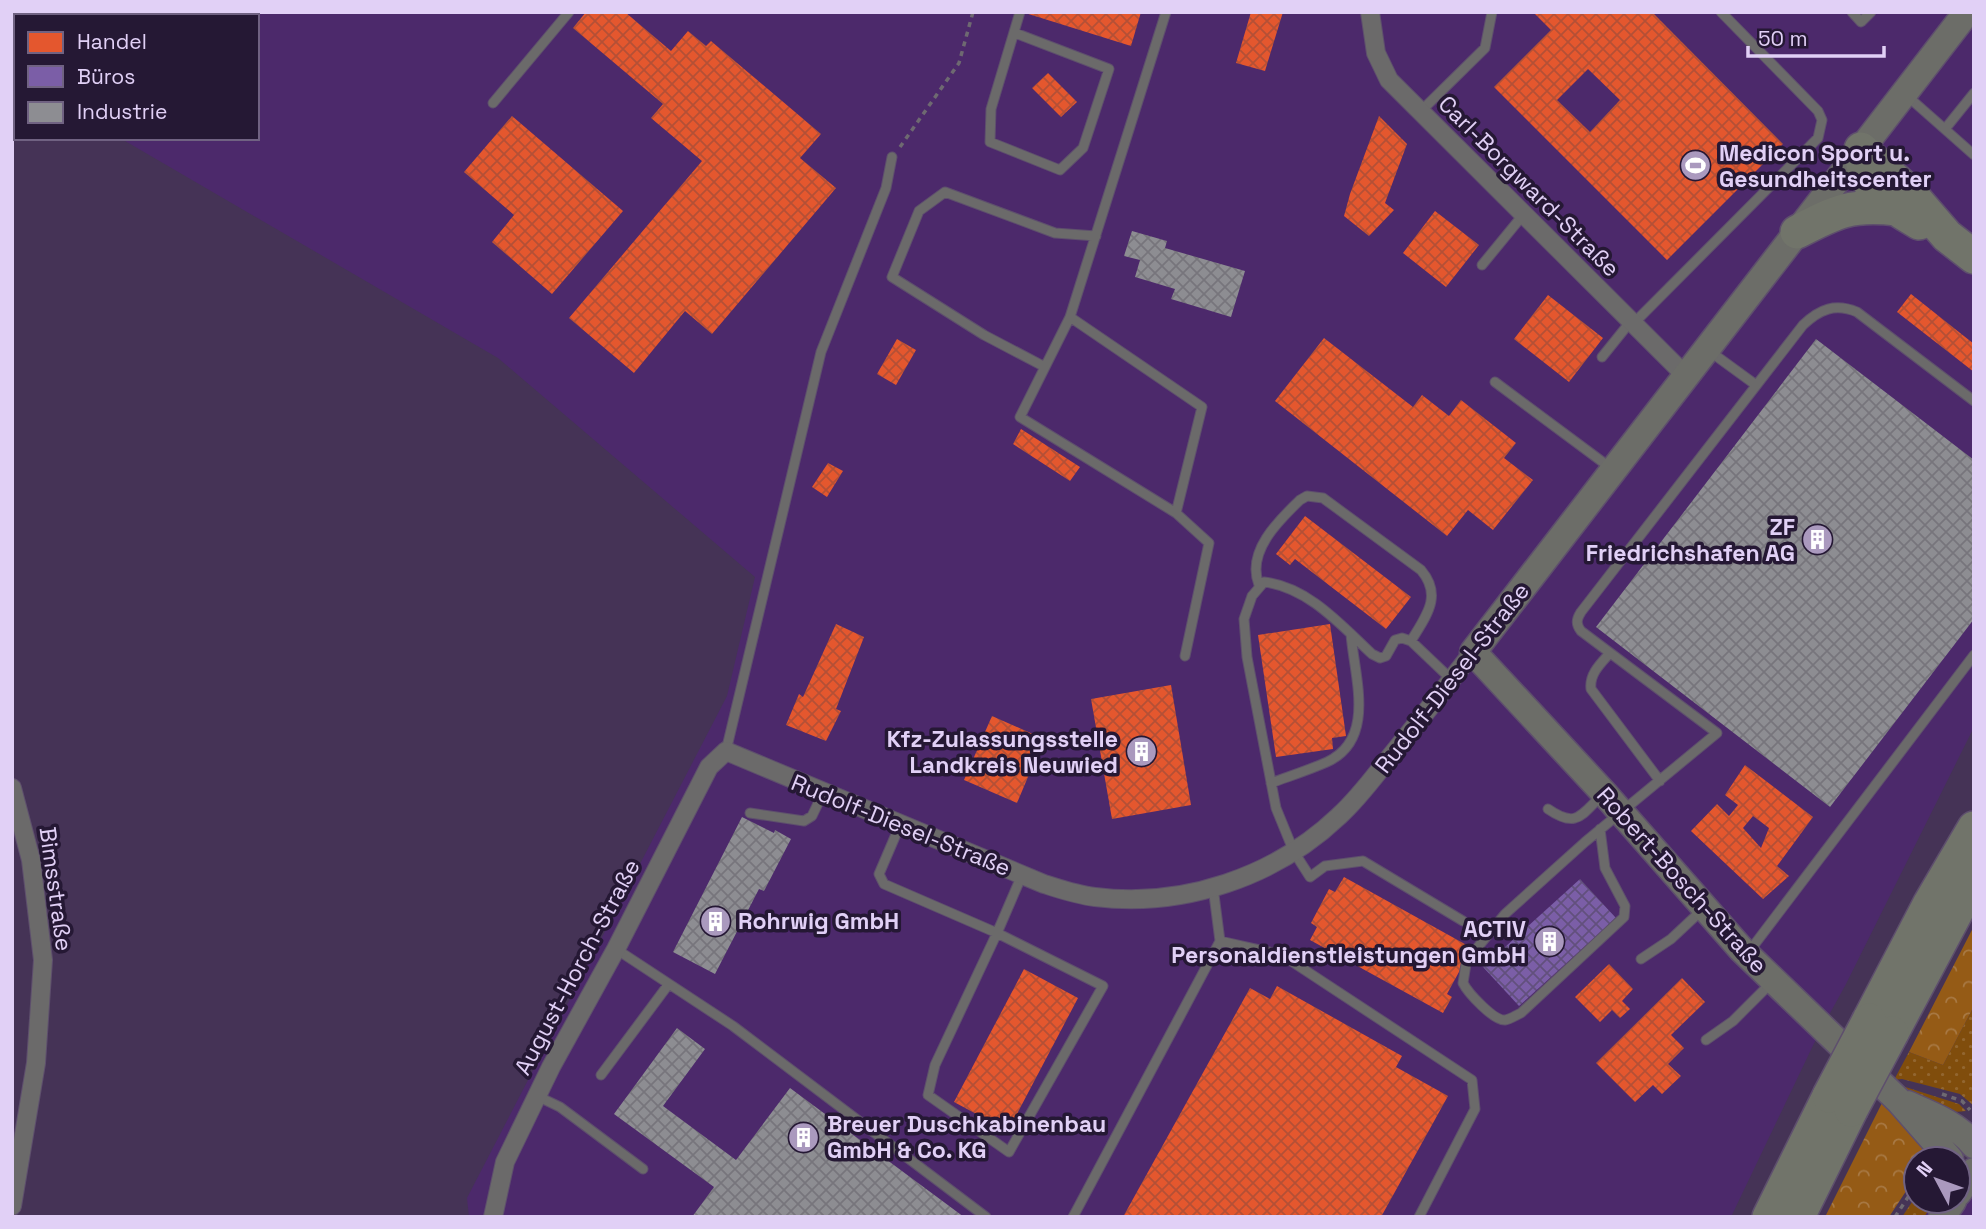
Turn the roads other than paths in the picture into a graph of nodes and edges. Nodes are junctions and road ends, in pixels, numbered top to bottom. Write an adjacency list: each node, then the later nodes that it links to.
1 (569, 12): 14 (lane)
2 (1020, 12): 11 (lane)
3 (1166, 12): 25 (lane)
4 (1370, 12): 16 (street, Carl-Borgward-Straße)
5 (1492, 12): 16 (lane)
6 (1721, 12): 30 (lane)
7 (1852, 12): 8 (lane)
8 (1871, 12)
9 (1967, 12): 10 (lane); 12 (street, Rudolf-Diesel-Straße)
10 (1974, 17)
11 (1015, 33): 11 (lane)
12 (1904, 93): 18 (lane); 19 (street, Rudolf-Diesel-Straße)
13 (1974, 93): 15 (lane)
14 (493, 103)
15 (1964, 105): 17 (lane); 18 (lane)
16 (1420, 112): 23 (street, Carl-Borgward-Straße)
17 (1974, 113)
18 (1945, 129): 20 (lane)
19 (1861, 149): 22 (highway); 24 (street, Rudolf-Diesel-Straße); 26 (highway)
20 (1974, 155)
21 (892, 157): 48 (lane)
22 (1897, 209): 24 (highway); 26 (highway)
23 (1523, 215): 28 (lane); 30 (street, Carl-Borgward-Straße)
24 (1797, 232): 31 (street, Rudolf-Diesel-Straße)
25 (1096, 236): 29 (lane); 33 (lane)
26 (1947, 236): 27 (highway)
27 (1974, 257)
28 (1482, 265)
29 (1070, 317): 33 (lane); 39 (lane)
30 (1632, 322): 32 (lane); 34 (street, Carl-Borgward-Straße)
31 (1707, 349): 34 (street, Rudolf-Diesel-Straße); 36 (lane)
32 (1602, 357)
33 (1045, 367): 39 (lane)
34 (1686, 376): 38 (street, Rudolf-Diesel-Straße)
35 (1495, 382): 38 (lane)
36 (1756, 385): 37 (lane); 44 (lane)
37 (1974, 401)
38 (1614, 470): 43 (street, Rudolf-Diesel-Straße)
39 (1176, 513): 46 (lane)
40 (1259, 585): 41 (lane); 42 (lane); 50 (lane)
41 (1351, 634): 42 (lane); 50 (lane)
42 (1411, 641): 47 (lane)
43 (1473, 652): 47 (street, Rudolf-Diesel-Straße); 53 (street, Robert-Bosch-Straße)
44 (1610, 653): 49 (lane); 49 (lane)
45 (1974, 655): 68 (lane)
46 (1185, 656)
47 (1452, 680): 59 (street, Rudolf-Diesel-Straße)
48 (726, 751): 52 (street, Rudolf-Diesel-Straße); 67 (street, August-Horch-Straße)
49 (1660, 781): 53 (lane)
50 (1271, 783): 59 (lane)
51 (12, 788): 83 (street, Bimsstraße)
52 (823, 793): 55 (lane); 56 (street, Rudolf-Diesel-Straße)
53 (1613, 803): 54 (lane); 58 (lane); 63 (street, Robert-Bosch-Straße)
54 (1548, 809)
55 (750, 813)
56 (901, 825): 60 (street, Rudolf-Diesel-Straße); 65 (lane)
57 (1974, 828): 72 (highway)
58 (1600, 829): 58 (lane)
59 (1294, 852): 62 (street, Rudolf-Diesel-Straße); 64 (lane)
60 (1022, 875): 62 (street, Rudolf-Diesel-Straße); 65 (lane)
61 (1974, 879): 72 (highway)
62 (1213, 887): 66 (lane)
63 (1705, 908): 68 (street, Robert-Bosch-Straße); 69 (lane)
64 (1463, 921)
65 (997, 933): 65 (lane)
66 (1220, 941): 86 (lane); 87 (lane)
67 (616, 949): 71 (lane); 75 (street, August-Horch-Straße)
68 (1746, 954): 70 (street, Robert-Bosch-Straße)
69 (1640, 959)
70 (1773, 980): 73 (lane); 76 (street, Robert-Bosch-Straße)
71 (668, 985): 74 (lane); 85 (lane)
72 (1880, 1027): 77 (highway, bridge)
73 (1706, 1040)
74 (601, 1076)
75 (537, 1096): 82 (lane); 84 (street, August-Horch-Straße)
76 (1899, 1101): 79 (street, Robert-Bosch-Straße); 80 (street, Robert-Bosch-Straße)
77 (1840, 1103): 88 (highway); 89 (highway)
78 (1974, 1117): 79 (street)
79 (1943, 1120): 81 (street, Robert-Bosch-Straße)
80 (1938, 1145)
81 (1974, 1146)
82 (643, 1169)
83 (12, 1206)
84 (493, 1217)
85 (986, 1217)
86 (1073, 1217)
87 (1419, 1217)
88 (1769, 1217)
89 (1798, 1217)

